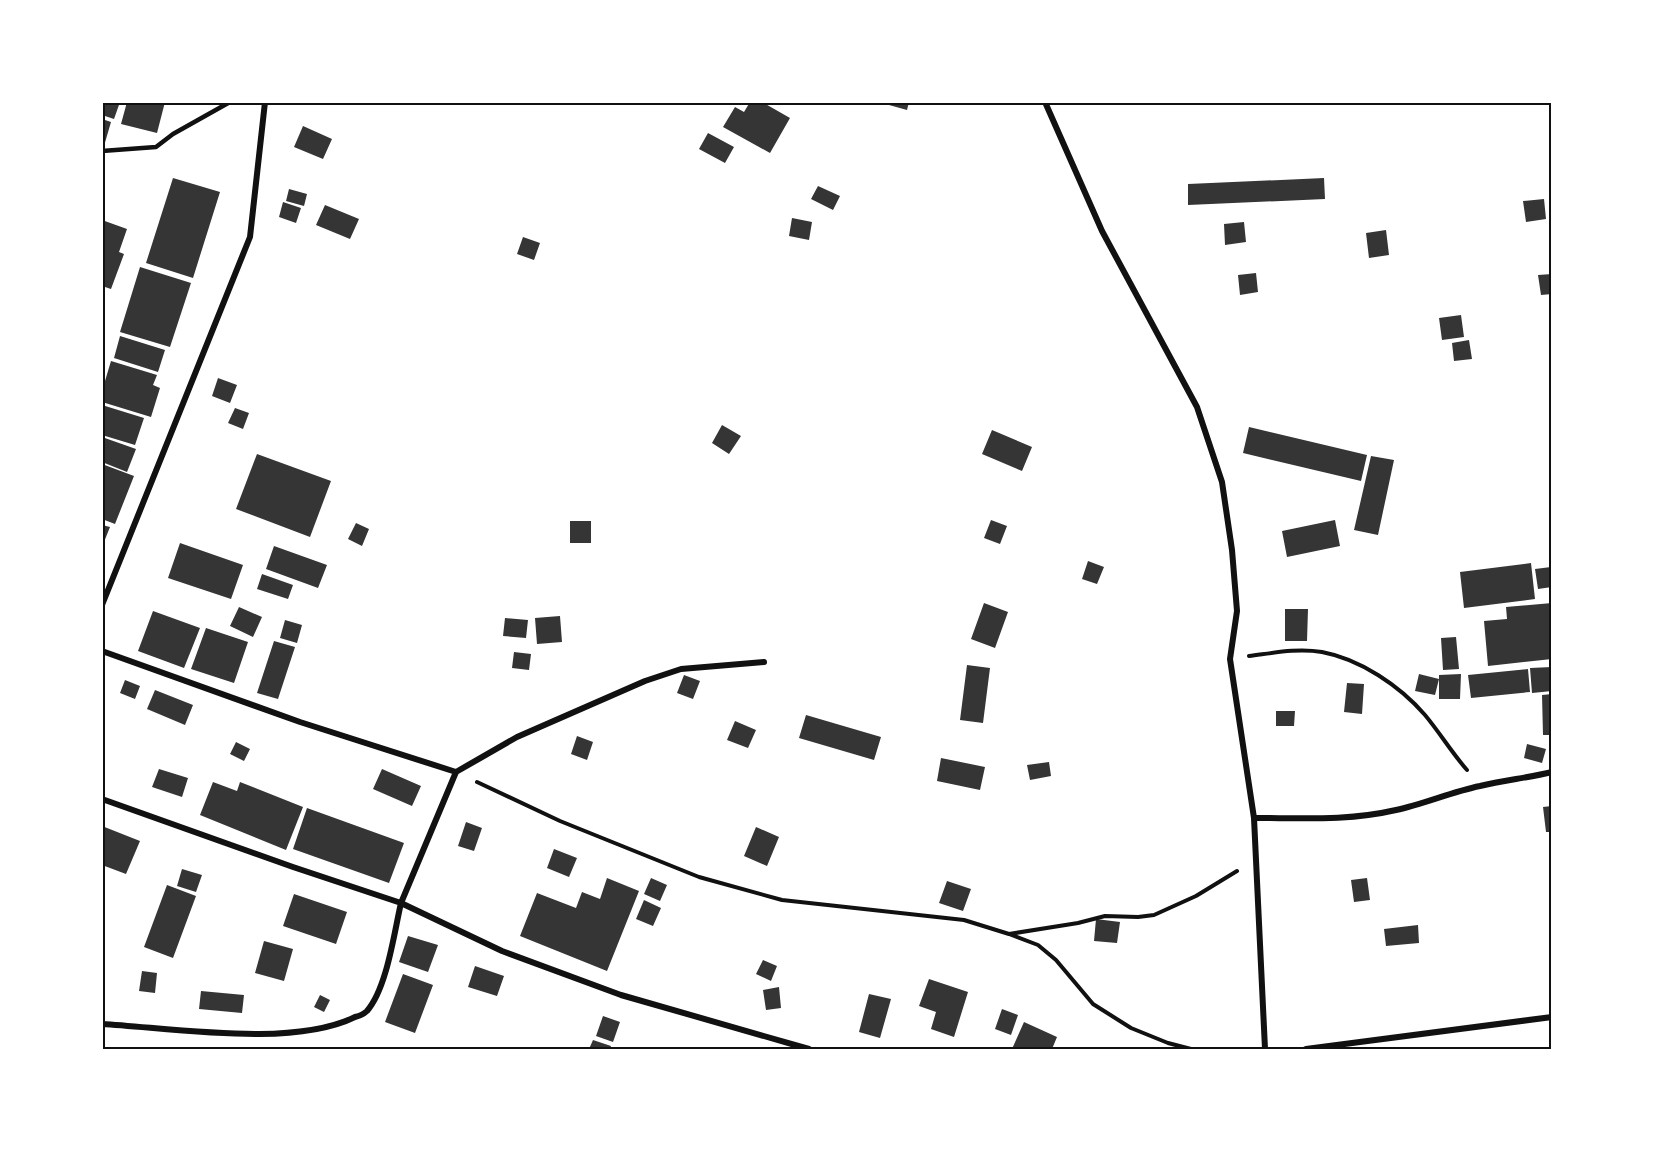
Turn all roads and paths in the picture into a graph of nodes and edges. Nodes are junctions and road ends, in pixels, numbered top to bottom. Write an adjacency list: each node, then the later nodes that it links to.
1 (230, 102): 4 (lane)
2 (265, 102): 5 (street)
3 (1045, 102): 7 (street)
4 (102, 151)
5 (102, 606)
6 (102, 651): 9 (street)
7 (1230, 659): 11 (path); 13 (street)
8 (764, 662): 9 (street)
9 (456, 772): 15 (street); 16 (path)
10 (1552, 772): 11 (street)
11 (1481, 785): 13 (street)
12 (102, 799): 15 (street)
13 (1254, 818): 14 (street)
14 (1256, 859): 16 (path); 21 (street)
15 (401, 903): 18 (street); 19 (street)
16 (1008, 934): 20 (path)
17 (1552, 1017): 22 (street)
18 (102, 1024)
19 (809, 1049)
20 (1191, 1049)
21 (1265, 1049)
22 (1306, 1049)

